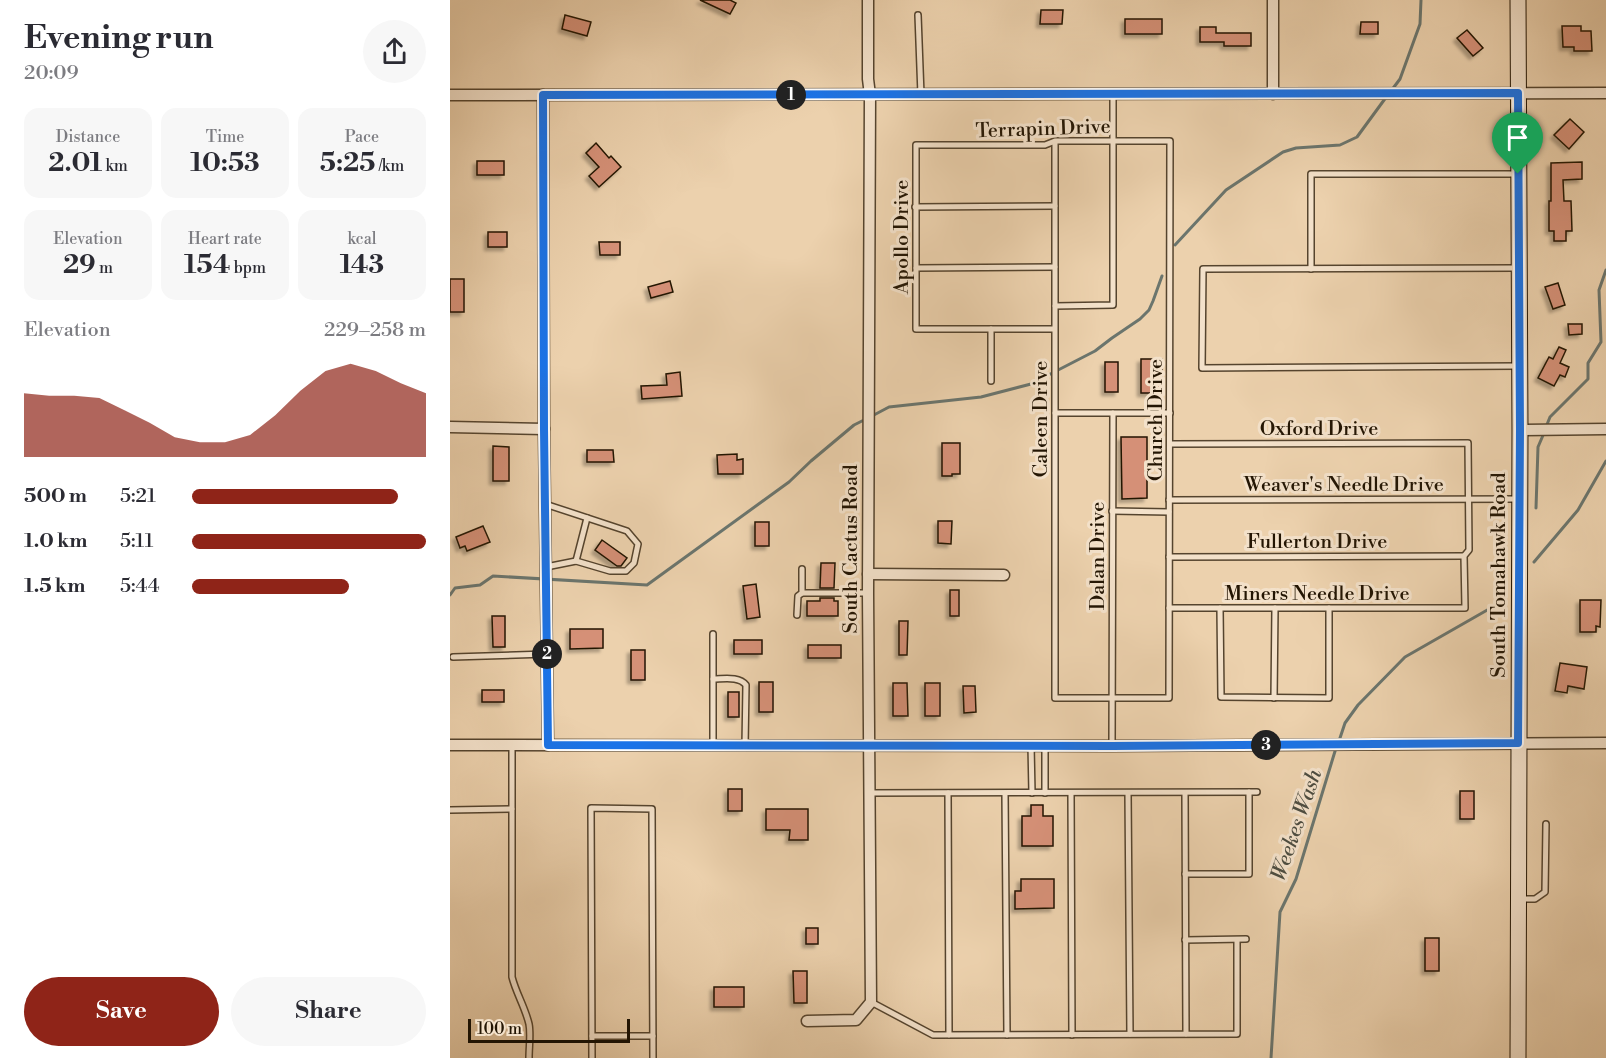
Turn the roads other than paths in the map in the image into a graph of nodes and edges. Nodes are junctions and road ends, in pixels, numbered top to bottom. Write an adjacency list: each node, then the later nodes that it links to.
1 (868, 0): 11 (street, South Cactus Road)
2 (1273, 0): 8 (street)
3 (1518, 0): 5 (main road, South Tomahawk Road)
4 (918, 15): 12 (lane)
5 (1518, 93): 6 (street); 8 (street); 17 (main road, South Tomahawk Road)
6 (1606, 93)
7 (1113, 94): 8 (street); 12 (street); 14 (lane)
8 (1273, 94)
9 (450, 95): 10 (street)
10 (543, 95): 11 (street); 33 (street)
11 (870, 95): 12 (street); 49 (street, South Cactus Road)
12 (921, 95)
13 (1055, 141): 14 (lane, Terrapin Drive); 16 (lane, Terrapin Drive); 18 (lane, Caleen Drive)
14 (1113, 141): 15 (lane, Terrapin Drive); 24 (lane)
15 (1170, 141): 31 (lane, Church Drive)
16 (916, 145): 19 (lane, Apollo Drive)
17 (1518, 174): 22 (main road, South Tomahawk Road); 23 (lane)
18 (1055, 206): 19 (lane); 20 (lane, Caleen Drive)
19 (915, 207): 21 (lane, Apollo Drive)
20 (1055, 267): 21 (lane); 24 (lane, Caleen Drive)
21 (916, 268): 25 (lane, Apollo Drive)
22 (1519, 268): 23 (lane); 27 (main road, South Tomahawk Road)
23 (1311, 269): 27 (lane)
24 (1055, 306): 26 (lane, Caleen Drive)
25 (991, 328): 26 (lane); 28 (lane)
26 (1055, 329): 29 (lane, Caleen Drive)
27 (1519, 366): 35 (main road, South Tomahawk Road)
28 (991, 381)
29 (1055, 413): 30 (lane); 62 (lane, Caleen Drive)
30 (1113, 413): 31 (lane); 41 (lane, Dalan Drive)
31 (1170, 413): 36 (lane, Church Drive)
32 (450, 427): 33 (street)
33 (544, 429): 40 (street)
34 (1606, 429): 35 (street)
35 (1520, 430): 38 (main road, South Tomahawk Road)
36 (1170, 444): 37 (lane, Oxford Drive); 39 (lane, Church Drive)
37 (1468, 499): 38 (lane, Weaver's Needle Drive); 39 (lane, Weaver's Needle Drive); 45 (lane)
38 (1519, 499): 64 (main road, South Tomahawk Road)
39 (1169, 500): 42 (lane, Church Drive)
40 (545, 504): 43 (lane); 47 (street)
41 (1112, 511): 42 (lane); 62 (lane, Dalan Drive)
42 (1169, 512): 44 (lane, Church Drive)
43 (588, 518): 46 (lane); 46 (lane)
44 (1169, 556): 45 (lane, Fullerton Drive); 53 (lane, Church Drive)
45 (1464, 556): 56 (lane, Miners Needle Drive)
46 (576, 561): 47 (lane)
47 (546, 567): 59 (street)
48 (802, 569): 51 (lane)
49 (868, 574): 50 (street); 52 (street, South Cactus Road)
50 (1004, 575)
51 (802, 593): 52 (lane); 57 (lane)
52 (867, 593): 73 (street, South Cactus Road)
53 (1169, 608): 54 (lane, Miners Needle Drive); 62 (lane, Church Drive)
54 (1220, 608): 55 (lane, Miners Needle Drive); 63 (lane)
55 (1275, 608): 56 (lane, Miners Needle Drive); 63 (lane)
56 (1329, 608): 63 (lane)
57 (797, 615)
58 (713, 634): 61 (lane)
59 (547, 654): 60 (lane); 68 (street)
60 (453, 657)
61 (713, 679): 71 (lane); 72 (lane)
62 (1112, 698): 74 (lane, Dalan Drive)
63 (1274, 698)
64 (1518, 743): 65 (street); 74 (street); 89 (main road, South Tomahawk Road)
65 (1606, 743)
66 (450, 745): 67 (street)
67 (512, 745): 68 (street); 85 (lane)
68 (548, 745): 71 (street)
69 (1032, 745): 70 (street); 73 (street); 79 (lane)
70 (1045, 745): 74 (street); 80 (lane)
71 (713, 746): 72 (street)
72 (745, 746): 73 (street)
73 (868, 746): 84 (street, South Cactus Road)
74 (1112, 746)
75 (1249, 792): 76 (lane); 83 (lane); 88 (lane)
76 (1257, 792)
77 (948, 793): 78 (lane); 84 (lane); 97 (lane)
78 (1005, 793): 79 (lane); 98 (lane)
79 (1032, 793): 80 (lane)
80 (1045, 793): 81 (lane)
81 (1071, 793): 82 (lane); 99 (lane)
82 (1128, 793): 83 (lane); 95 (lane)
83 (1185, 793): 88 (lane)
84 (869, 794): 93 (street, South Cactus Road)
85 (512, 809): 86 (lane); 102 (lane)
86 (450, 810)
87 (1546, 824): 89 (lane)
88 (1185, 874): 92 (lane)
89 (1518, 899): 105 (main road, South Tomahawk Road)
90 (1237, 939): 91 (lane); 92 (lane); 96 (lane)
91 (1246, 939)
92 (1185, 940): 96 (lane)
93 (870, 1002): 94 (street); 97 (lane)
94 (807, 1021)
95 (1130, 1034): 96 (lane); 99 (lane)
96 (1186, 1034)
97 (950, 1035): 98 (lane)
98 (1007, 1035): 99 (lane)
99 (1072, 1035)
100 (592, 1036): 101 (lane); 101 (lane); 103 (lane)
101 (652, 1036): 104 (lane)
102 (529, 1058)
103 (592, 1058)
104 (653, 1058)
105 (1518, 1058)

